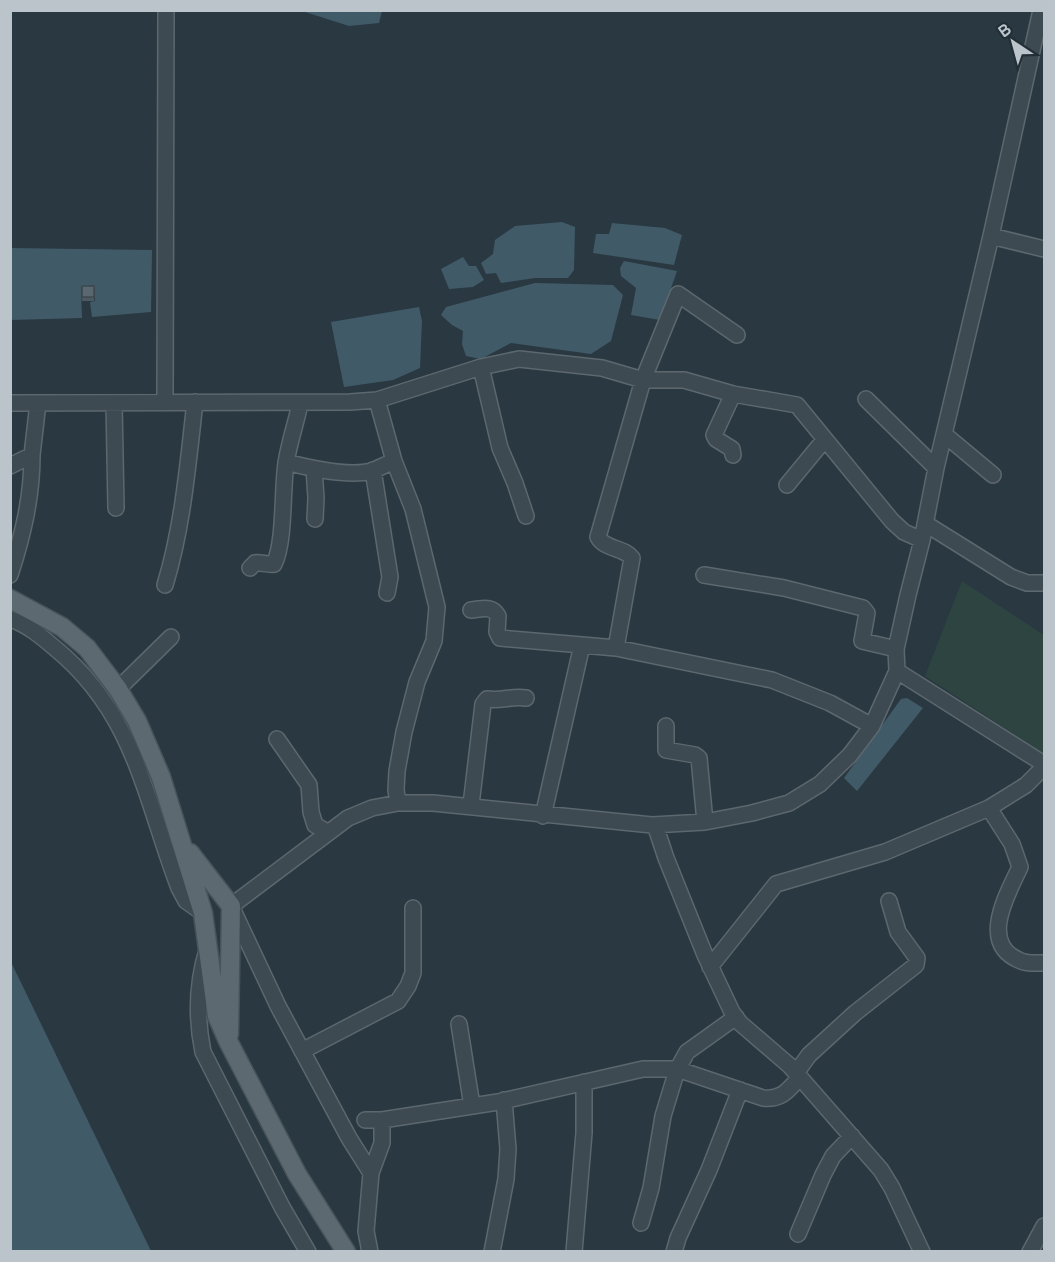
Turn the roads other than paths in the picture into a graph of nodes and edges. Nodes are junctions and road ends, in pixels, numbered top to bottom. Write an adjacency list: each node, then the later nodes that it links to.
1 (166, 10): 15 (street)
2 (1041, 10): 3 (street)
3 (991, 236): 4 (street); 17 (street)
4 (1044, 249)
5 (736, 335): 7 (street)
6 (481, 367): 7 (street); 10 (street); 30 (street)
7 (643, 380): 8 (street); 45 (street)
8 (733, 394): 18 (street); 20 (street)
9 (866, 399): 24 (street)
10 (377, 400): 16 (street); 21 (street)
11 (195, 402): 15 (street); 16 (street); 38 (street)
12 (10, 403): 13 (street)
13 (38, 403): 14 (street); 19 (street)
14 (114, 403): 15 (street); 29 (street)
15 (165, 403)
16 (300, 404): 22 (street)
17 (945, 435): 24 (street); 27 (street)
18 (825, 439): 28 (street); 33 (street)
19 (33, 455): 23 (street); 35 (street)
20 (733, 455)
21 (394, 461): 26 (street); 55 (street)
22 (286, 462): 25 (street); 34 (street)
23 (10, 466)
24 (936, 468): 32 (street)
25 (314, 469): 26 (street); 31 (street)
26 (373, 470): 39 (street)
27 (993, 475)
28 (787, 485)
29 (116, 508)
30 (526, 516)
31 (315, 519)
32 (926, 524): 33 (street); 37 (street)
33 (922, 540): 46 (street)
34 (250, 568)
35 (10, 575)
36 (704, 575): 46 (street)
37 (1044, 583)
38 (165, 585)
39 (387, 593)
40 (12, 605): 43 (main road); 48 (street)
41 (471, 610): 44 (street)
42 (171, 637): 49 (street)
43 (77, 639): 48 (street); 49 (main road)
44 (582, 645): 45 (street); 58 (street)
45 (616, 648): 52 (street)
46 (896, 649): 47 (street)
47 (897, 671): 52 (street); 54 (street)
48 (90, 682): 66 (street)
49 (118, 689): 62 (main road)
50 (526, 698): 56 (street)
51 (666, 726): 59 (street)
52 (872, 726): 59 (street)
53 (277, 740): 61 (street)
54 (1044, 765): 57 (street)
55 (398, 803): 56 (street); 61 (street)
56 (471, 805): 58 (street)
57 (989, 808): 68 (street); 69 (street)
58 (543, 816): 60 (street)
59 (705, 822): 60 (street)
60 (655, 825): 69 (street)
61 (327, 832): 64 (street)
62 (182, 843): 64 (main road); 66 (main road)
63 (889, 901): 75 (street)
64 (231, 906): 72 (main road); 73 (street)
65 (413, 908): 73 (street)
66 (203, 913): 67 (main road)
67 (208, 947): 72 (main road); 87 (street)
68 (1044, 963)
69 (710, 967): 70 (street)
70 (736, 1017): 74 (street); 75 (street)
71 (459, 1024): 79 (street)
72 (228, 1041): 88 (main road)
73 (302, 1051): 83 (street)
74 (677, 1070): 76 (street); 77 (street); 84 (street)
75 (798, 1075): 77 (street); 82 (street)
76 (584, 1082): 78 (street); 91 (street)
77 (740, 1090): 92 (street)
78 (504, 1100): 79 (street); 90 (street)
79 (472, 1106): 81 (street)
80 (365, 1120): 81 (street)
81 (382, 1120): 83 (street)
82 (852, 1136): 86 (street); 93 (street)
83 (372, 1173): 89 (street)
84 (641, 1223)
85 (1044, 1226): 94 (street)
86 (798, 1234)
87 (308, 1251)
88 (346, 1251)
89 (370, 1251)
90 (492, 1251)
91 (574, 1251)
92 (674, 1251)
93 (922, 1251)
94 (1030, 1251)

